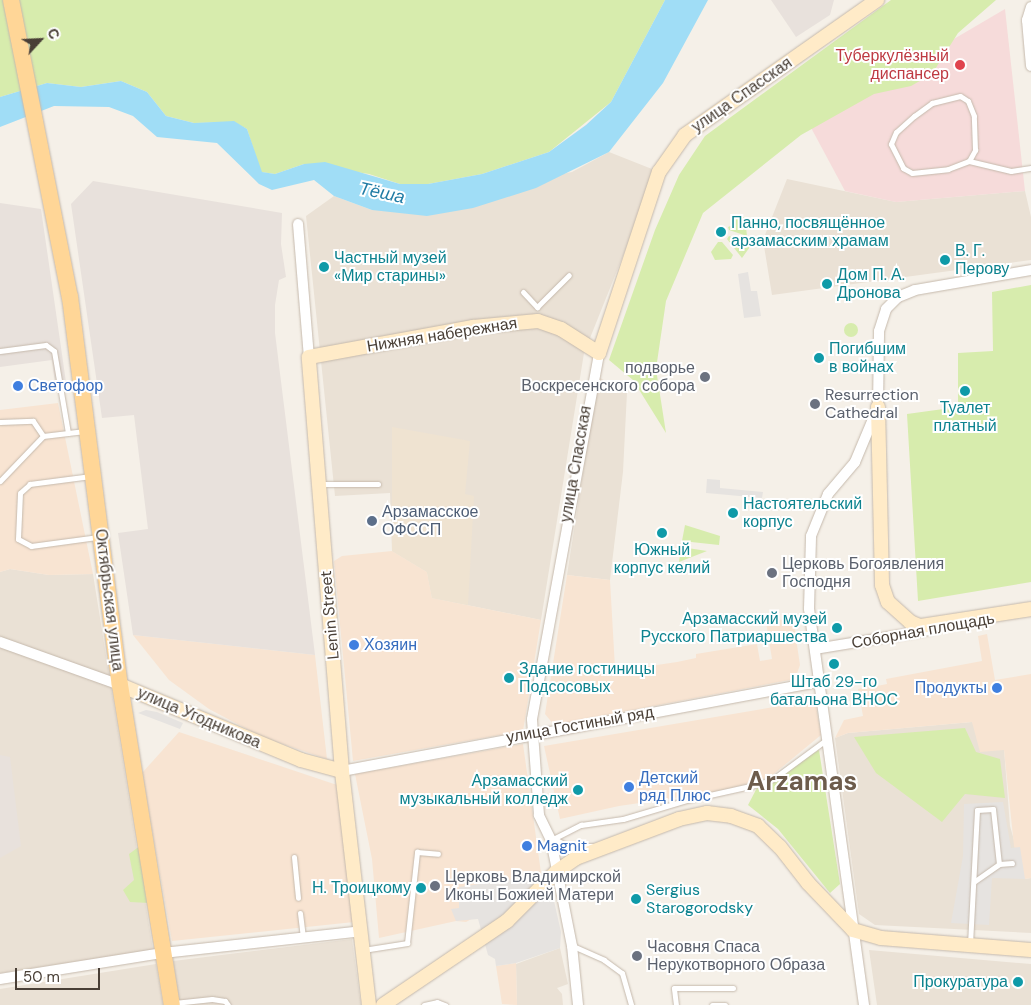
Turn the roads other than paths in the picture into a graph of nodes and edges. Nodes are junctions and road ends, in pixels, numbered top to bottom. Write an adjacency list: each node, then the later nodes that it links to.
1 (11, 0): 18 (main road, Октябрьская улица)
2 (875, 1): 14 (street, улица Спасская)
3 (1031, 7): 4 (street)
4 (1031, 66)
5 (969, 161): 5 (lane); 6 (lane)
6 (1031, 168)
7 (298, 224): 15 (street, Lenin Street)
8 (1031, 270): 16 (street, Соборная площадь)
9 (569, 275): 11 (lane)
10 (523, 292): 11 (lane)
11 (537, 307): 12 (lane)
12 (538, 321): 14 (street, Нижняя набережная); 15 (street, Нижняя набережная)
13 (0, 351): 19 (lane)
14 (599, 353): 31 (street, улица Спасская)
15 (308, 357): 23 (street, Lenin Street)
16 (878, 407): 26 (street, Соборная площадь); 28 (street, Соборная площадь)
17 (0, 422): 20 (lane)
18 (88, 430): 19 (lane); 21 (main road, Октябрьская улица)
19 (68, 433): 20 (lane)
20 (43, 436): 22 (lane)
21 (94, 475): 25 (main road, Октябрьская улица); 25 (lane)
22 (0, 481)
23 (319, 484): 24 (lane); 33 (street, Lenin Street)
24 (378, 484)
25 (101, 537): 30 (main road, Октябрьская улица)
26 (1031, 611): 28 (street, Соборная площадь)
27 (0, 642): 30 (street, улица Угодникова)
28 (815, 650): 29 (street, Соборная площадь)
29 (819, 682): 31 (street, улица Гостиный ряд); 32 (street, Соборная площадь)
30 (120, 685): 33 (street, улица Угодникова); 51 (main road, Октябрьская улица)
31 (532, 733): 33 (street, улица Гостиный ряд); 34 (street, улица Спасская)
32 (827, 739): 34 (lane); 44 (street, Соборная площадь)
33 (342, 771): 45 (street, Lenin Street)
34 (550, 840): 35 (street); 40 (street, улица Спасская)
35 (612, 844): 40 (street); 44 (street)
36 (438, 854): 49 (lane)
37 (294, 857): 42 (lane)
38 (1012, 863): 39 (lane)
39 (999, 864): 41 (lane); 41 (lane)
40 (556, 872): 48 (street, улица Спасская); 57 (street)
41 (975, 882): 47 (lane)
42 (298, 898)
43 (300, 913): 46 (lane)
44 (853, 930): 47 (street); 65 (street, Соборная площадь)
45 (361, 931): 46 (street); 49 (street, Lenin Street)
46 (303, 938): 51 (street)
47 (970, 944): 50 (street)
48 (572, 946): 60 (street, улица Спасская); 61 (lane)
49 (363, 950): 56 (street, Lenin Street)
50 (1031, 950)
51 (163, 954): 52 (street); 54 (main road, Октябрьская улица)
52 (0, 980)
53 (733, 988): 62 (lane)
54 (172, 1004): 55 (lane)
55 (228, 1005)
56 (369, 1005)
57 (382, 1005)
58 (424, 1005): 59 (lane)
59 (446, 1005)
60 (578, 1005)
61 (631, 1005)
62 (676, 1005)
63 (712, 1005): 64 (lane)
64 (725, 1005)
65 (864, 1005)

